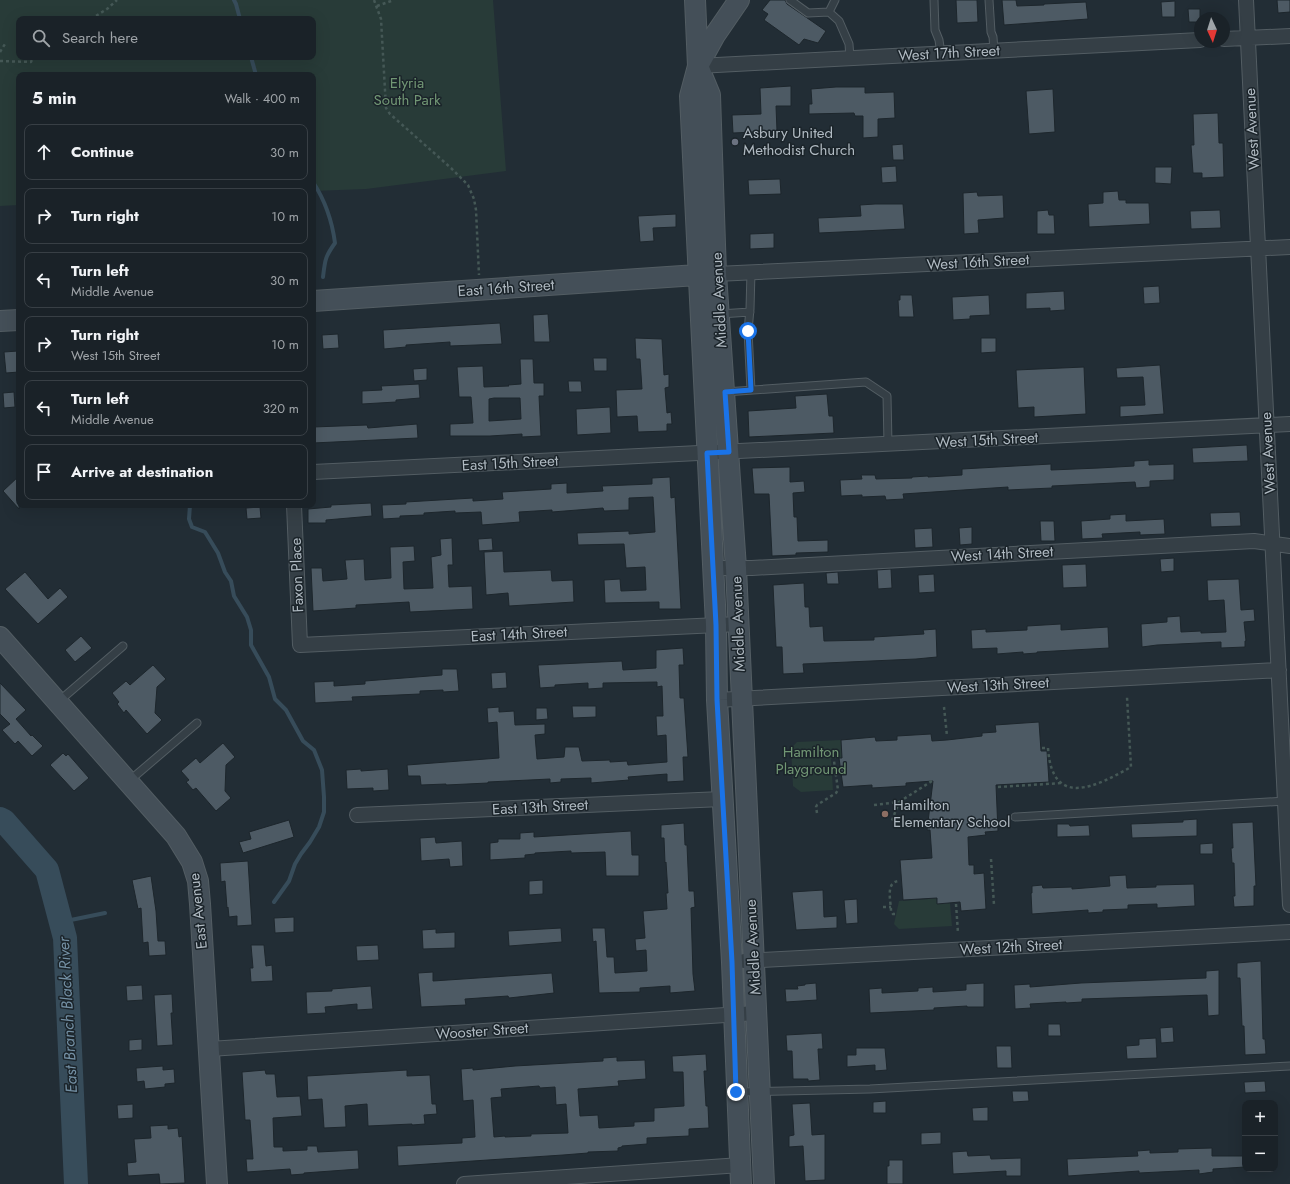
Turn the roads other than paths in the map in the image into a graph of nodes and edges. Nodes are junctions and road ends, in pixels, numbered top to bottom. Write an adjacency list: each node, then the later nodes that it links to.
1 (695, 0): 16 (main road, Middle Avenue)
2 (740, 0): 16 (main road)
3 (790, 0): 8 (lane)
4 (835, 0): 8 (lane)
5 (934, 0): 14 (lane)
6 (989, 0): 13 (lane)
7 (1246, 0): 10 (street, West Avenue)
8 (829, 12): 15 (lane)
9 (1290, 36): 10 (street)
10 (1248, 37): 11 (street); 18 (street, West Avenue)
11 (1230, 38)
12 (1194, 40): 13 (street, West 17th Street)
13 (994, 51): 14 (street, West 17th Street)
14 (941, 54): 15 (street, West 17th Street)
15 (850, 58): 16 (street, West 17th Street)
16 (698, 66): 20 (main road, Middle Avenue)
17 (1290, 247): 18 (street, West 16th Street)
18 (1258, 249): 19 (street, West 16th Street); 29 (street, West Avenue)
19 (751, 272): 20 (street, West 16th Street); 22 (lane)
20 (707, 274): 21 (main road, East 16th Street); 23 (main road, Middle Avenue); 32 (main road, Middle Avenue)
21 (316, 302)
22 (750, 312): 23 (lane); 26 (lane)
23 (719, 314): 27 (main road, Middle Avenue)
24 (16, 320): 25 (main road)
25 (0, 321)
26 (751, 390): 27 (lane); 30 (lane)
27 (725, 392): 31 (main road, Middle Avenue)
28 (1290, 424): 29 (street, West 15th Street)
29 (1267, 426): 30 (street, West 15th Street); 35 (street, West Avenue)
30 (888, 444): 31 (street, West 15th Street)
31 (729, 452): 32 (street, West 15th Street); 38 (main road, Middle Avenue)
32 (707, 453): 33 (street, East 15th Street); 37 (main road, Middle Avenue)
33 (316, 472)
34 (294, 508): 42 (street, Faxon Place)
35 (1272, 543): 36 (street, West 14th Street); 38 (street, West 14th Street); 44 (street, West Avenue)
36 (1290, 546)
37 (714, 568): 38 (street, West 14th Street); 40 (main road, Middle Avenue)
38 (736, 568): 39 (main road, Middle Avenue)
39 (738, 624): 40 (street, East 14th Street); 46 (main road, Middle Avenue)
40 (716, 625): 42 (street, East 14th Street); 47 (main road, Middle Avenue)
41 (0, 637): 48 (main road, East Avenue)
42 (300, 645)
43 (123, 646): 48 (lane)
44 (1278, 670): 45 (street, West Avenue); 46 (street, West 13th Street)
45 (1285, 689): 52 (street, West Avenue)
46 (742, 698): 47 (street, West 13th Street); 58 (main road, Middle Avenue)
47 (717, 700): 51 (main road, Middle Avenue)
48 (58, 702): 50 (main road, East Avenue)
49 (197, 723): 50 (lane)
50 (128, 782): 62 (main road, East Avenue)
51 (722, 798): 53 (street, East 13th Street); 59 (main road, Middle Avenue)
52 (1285, 801): 54 (lane); 55 (street, West Avenue)
53 (357, 815)
54 (1015, 817)
55 (1288, 842): 56 (street, West Avenue)
56 (1290, 906)
57 (1290, 932): 58 (street, West 12th Street)
58 (754, 961): 59 (street, West 12th Street); 60 (main road, Middle Avenue)
59 (732, 962): 61 (main road, Middle Avenue)
60 (756, 1013): 61 (street, Wooster Street); 64 (main road, Middle Avenue)
61 (734, 1014): 62 (street, Wooster Street); 65 (main road, Middle Avenue)
62 (209, 1049): 67 (main road, East Avenue)
63 (1290, 1066): 64 (lane)
64 (760, 1091): 65 (lane); 69 (main road, Middle Avenue)
65 (736, 1092): 66 (main road, Middle Avenue)
66 (741, 1175): 68 (street)
67 (217, 1184)
68 (464, 1184)
69 (764, 1184)

